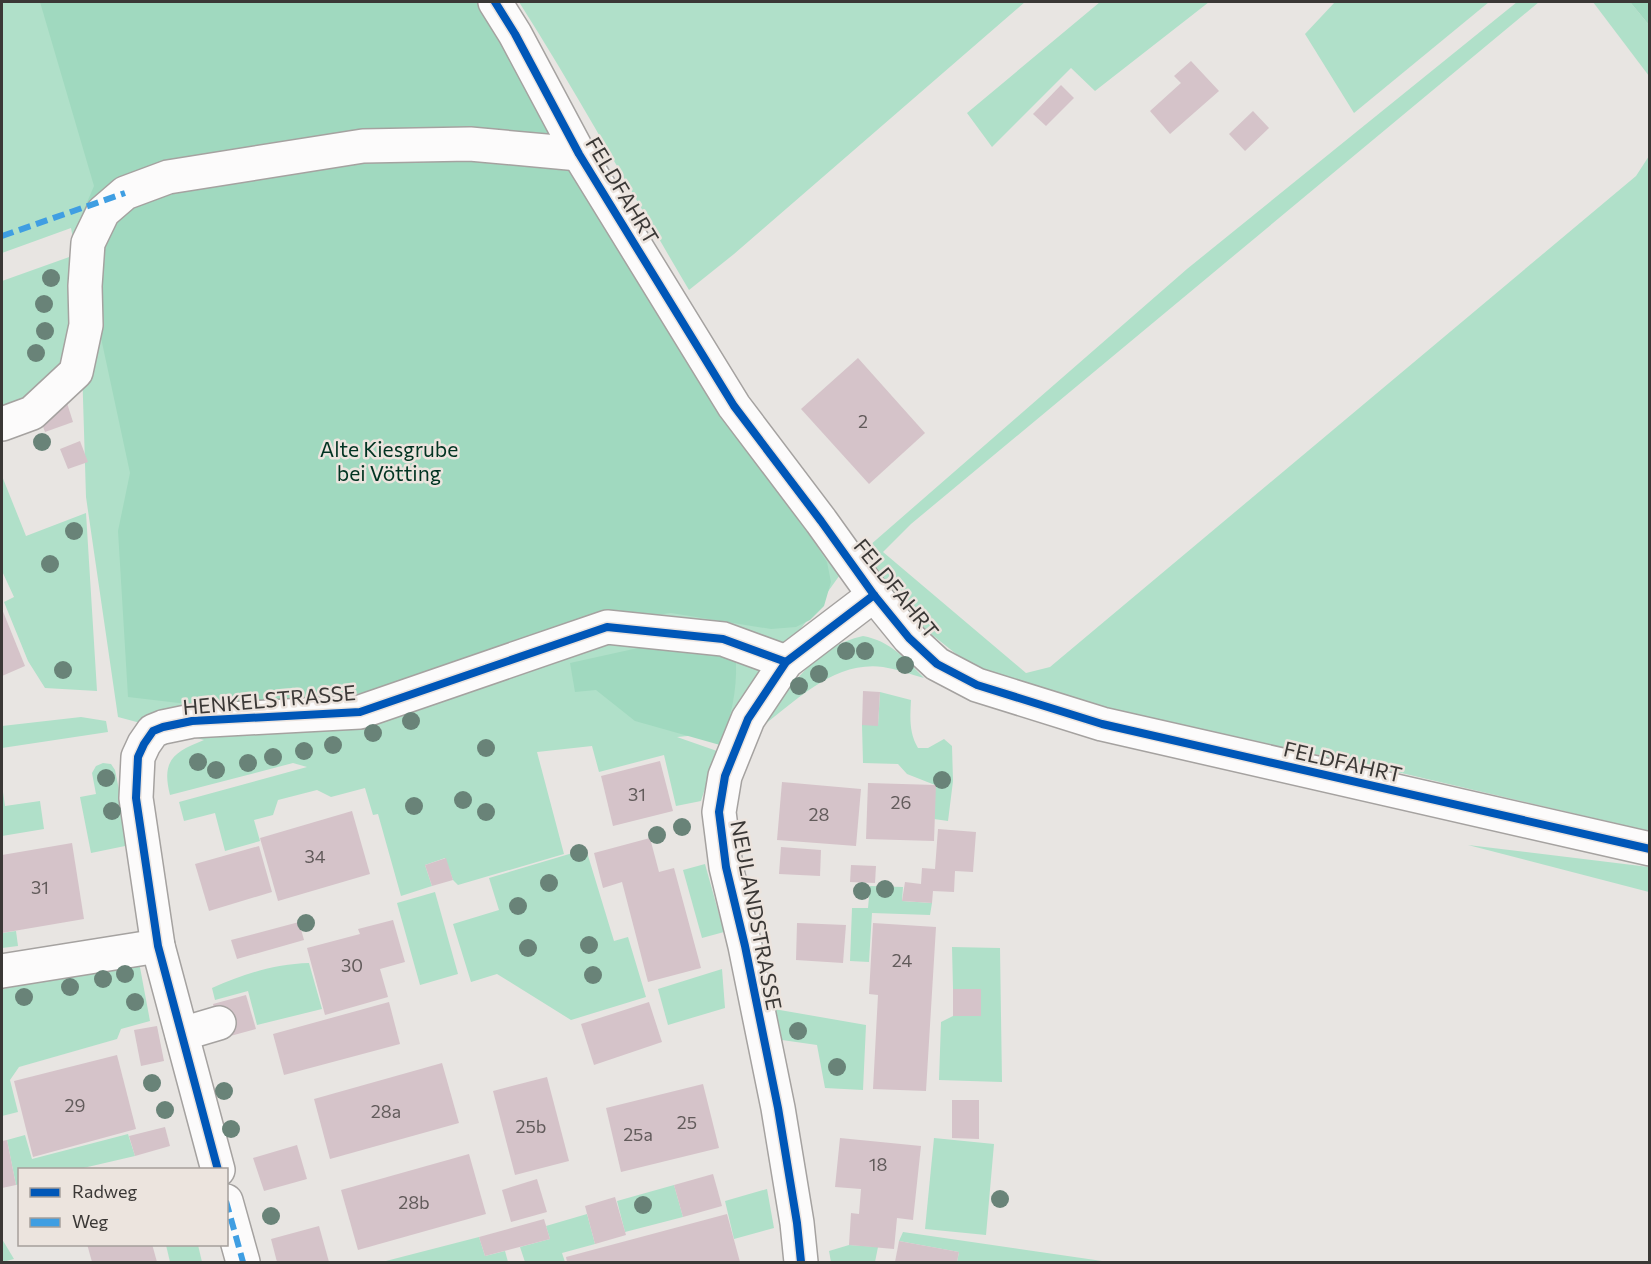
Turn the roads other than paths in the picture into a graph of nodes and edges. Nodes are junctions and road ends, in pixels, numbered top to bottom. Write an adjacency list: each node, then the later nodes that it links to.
1 (495, 2): 2 (street, FELDFAHRT)
2 (579, 154): 3 (street, FELDFAHRT); 4 (street, FELDFAHRT)
3 (2, 424)
4 (874, 595): 5 (street, NEULANDSTRASSE); 6 (street, FELDFAHRT)
5 (786, 662): 7 (street, HENKELSTRASSE); 14 (street, NEULANDSTRASSE)
6 (1650, 849)
7 (158, 946): 8 (street); 10 (street, HENKELSTRASSE)
8 (2, 971)
9 (219, 1023): 10 (street)
10 (182, 1034): 11 (street, HENKELSTRASSE)
11 (217, 1168)
12 (228, 1208): 13 (street)
13 (243, 1263)
14 (801, 1263)

